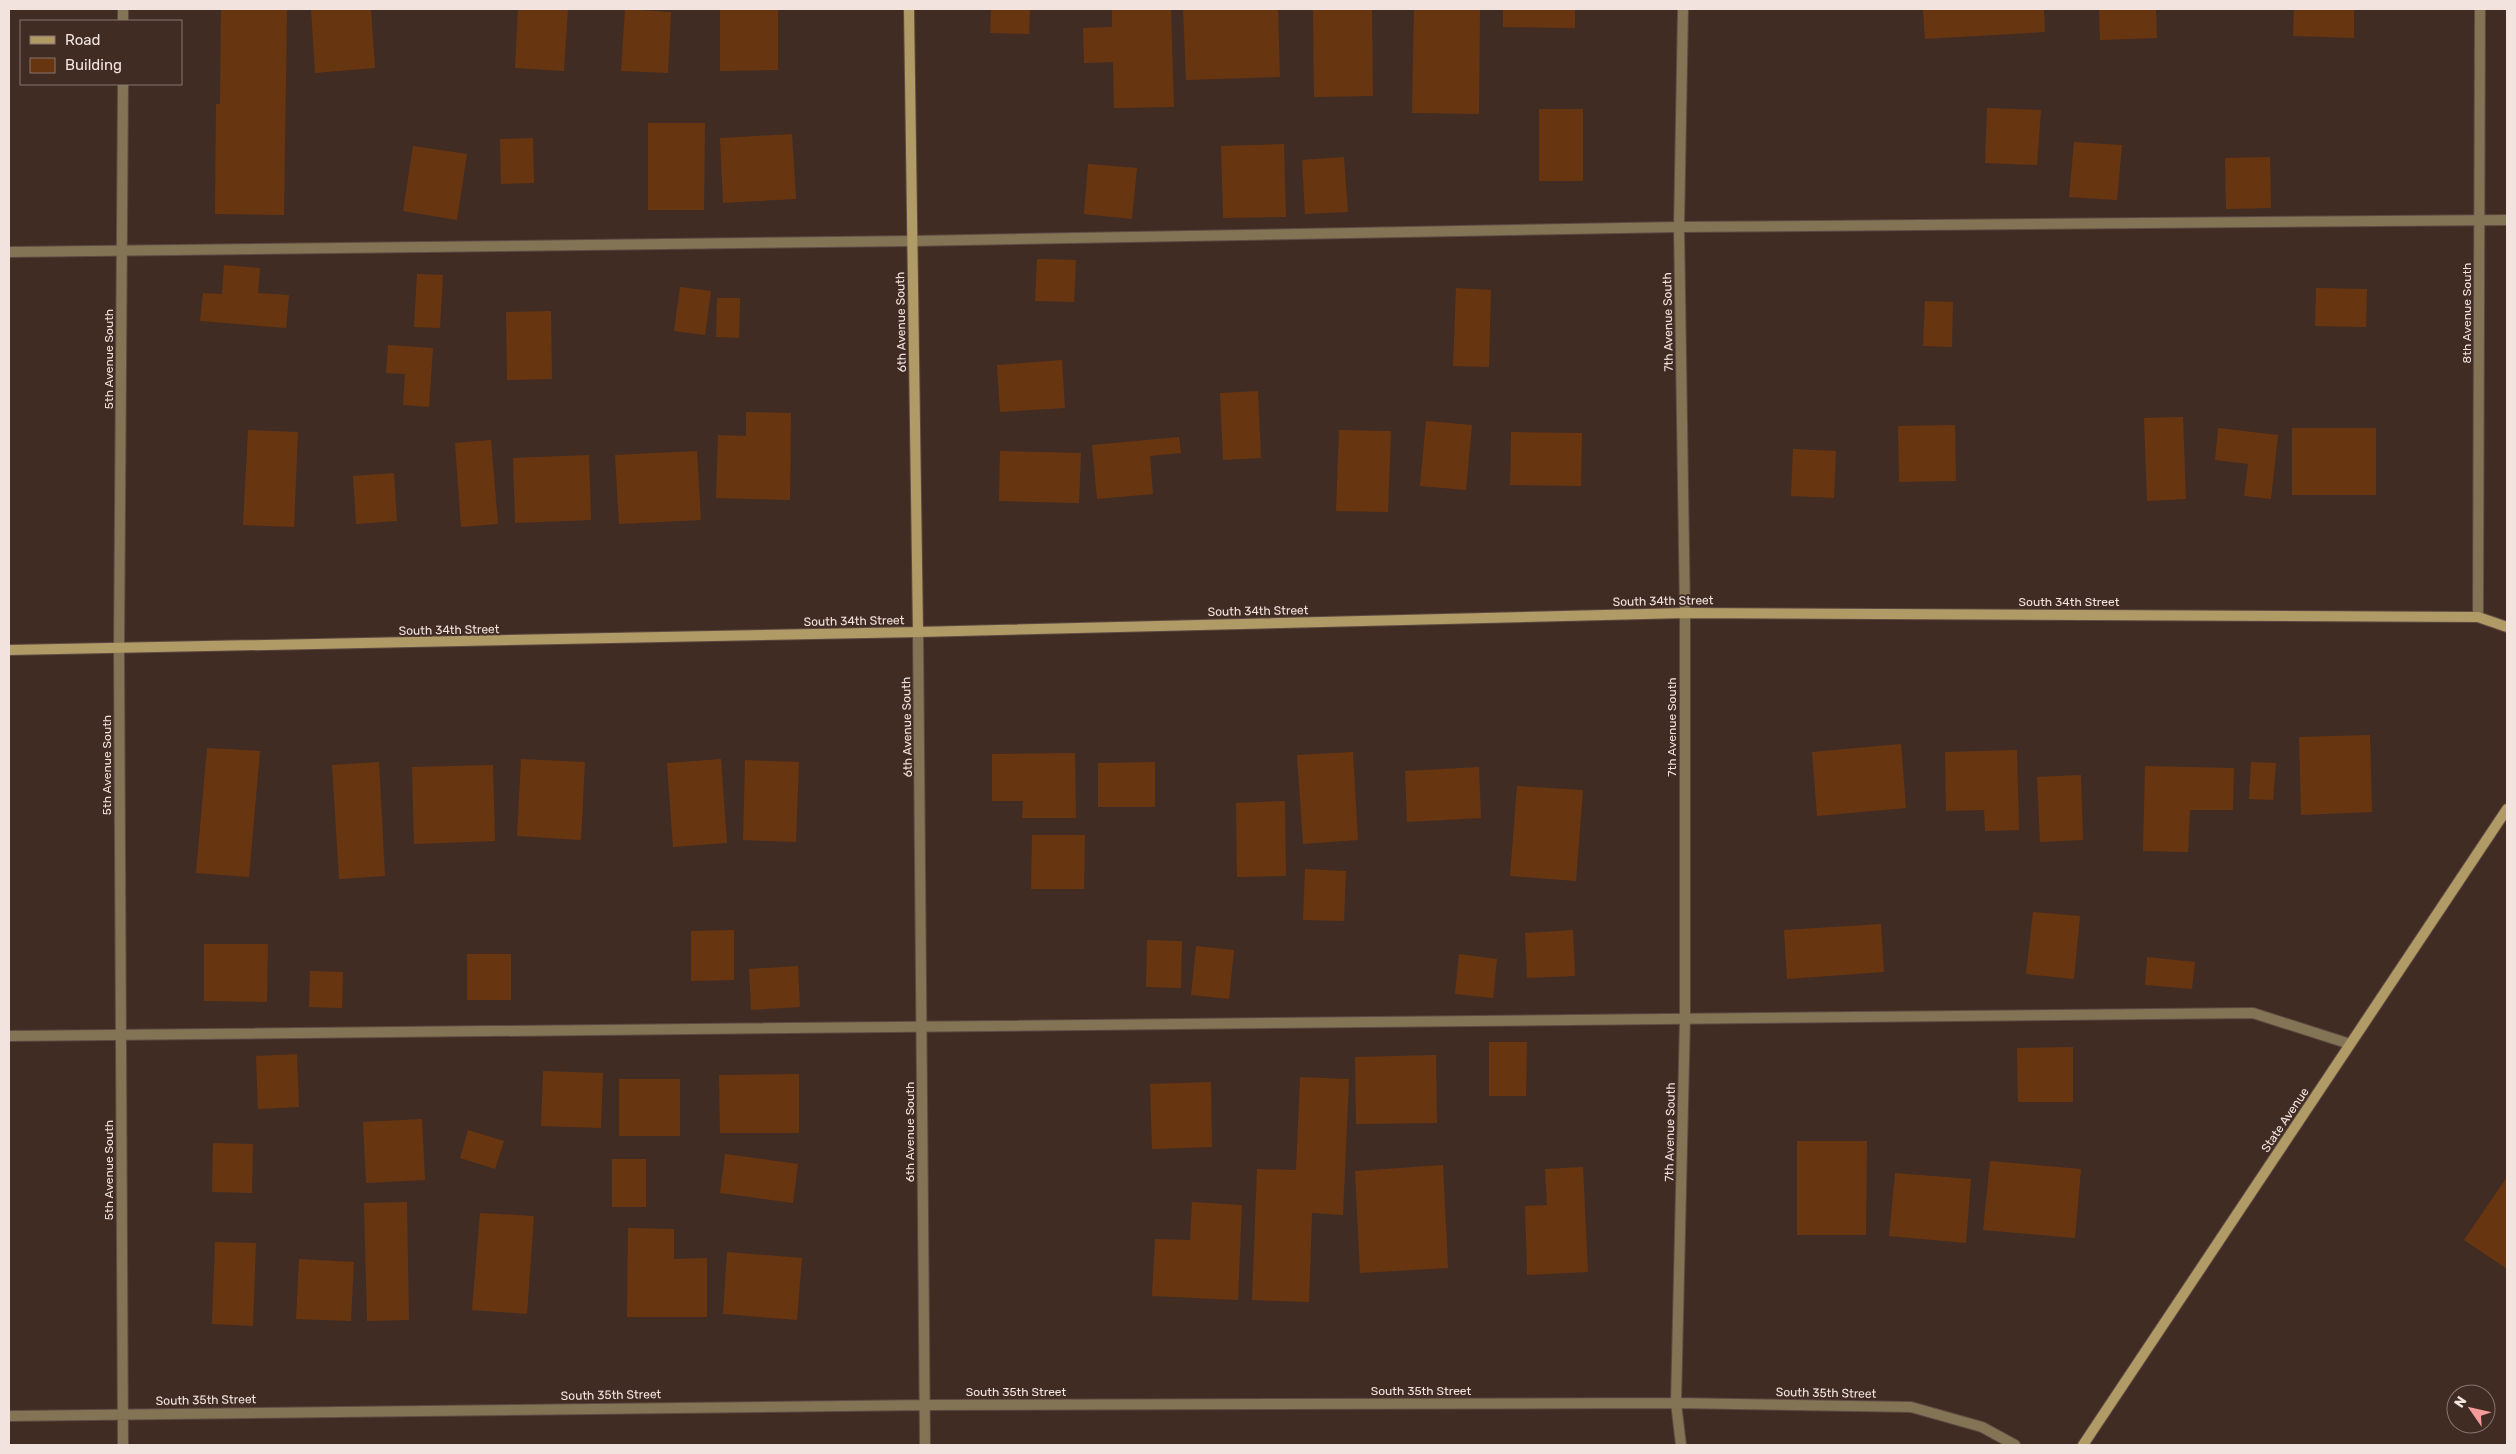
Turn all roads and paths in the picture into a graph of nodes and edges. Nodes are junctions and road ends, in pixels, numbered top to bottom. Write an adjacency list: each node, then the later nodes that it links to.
1 (908, 9): 8 (street, 6th Avenue South)
2 (1683, 9): 7 (street, 7th Avenue South)
3 (2480, 9): 5 (street, 8th Avenue South)
4 (123, 85): 9 (street, 5th Avenue South)
5 (2479, 219): 6 (street); 7 (street); 12 (street, 8th Avenue South)
6 (2507, 220)
7 (1679, 227): 8 (street); 11 (street, 7th Avenue South)
8 (912, 242): 9 (street); 14 (street, 6th Avenue South)
9 (122, 250): 10 (street); 15 (street, 5th Avenue South)
10 (9, 252)
11 (1684, 612): 12 (street, South 34th Street); 14 (street, South 34th Street); 18 (street, 7th Avenue South)
12 (2478, 617): 13 (street, South 34th Street)
13 (2507, 627)
14 (918, 632): 15 (street, South 34th Street); 19 (street, 6th Avenue South)
15 (119, 649): 16 (street, South 34th Street); 21 (street, 5th Avenue South)
16 (9, 650)
17 (2507, 809): 22 (street, State Avenue)
18 (1685, 1019): 19 (street); 22 (street); 23 (street, 7th Avenue South)
19 (922, 1026): 21 (street); 24 (street, 6th Avenue South)
20 (9, 1036): 21 (street)
21 (121, 1036): 25 (street, 5th Avenue South)
22 (2350, 1044): 31 (street, State Avenue)
23 (1676, 1403): 24 (street, South 35th Street); 29 (street, 7th Avenue South); 30 (street, South 35th Street)
24 (925, 1405): 25 (street, South 35th Street); 28 (street, 6th Avenue South)
25 (123, 1413): 26 (street, South 35th Street); 27 (street, 5th Avenue South)
26 (9, 1416)
27 (123, 1445)
28 (925, 1445)
29 (1681, 1445)
30 (2015, 1445)
31 (2083, 1445)

